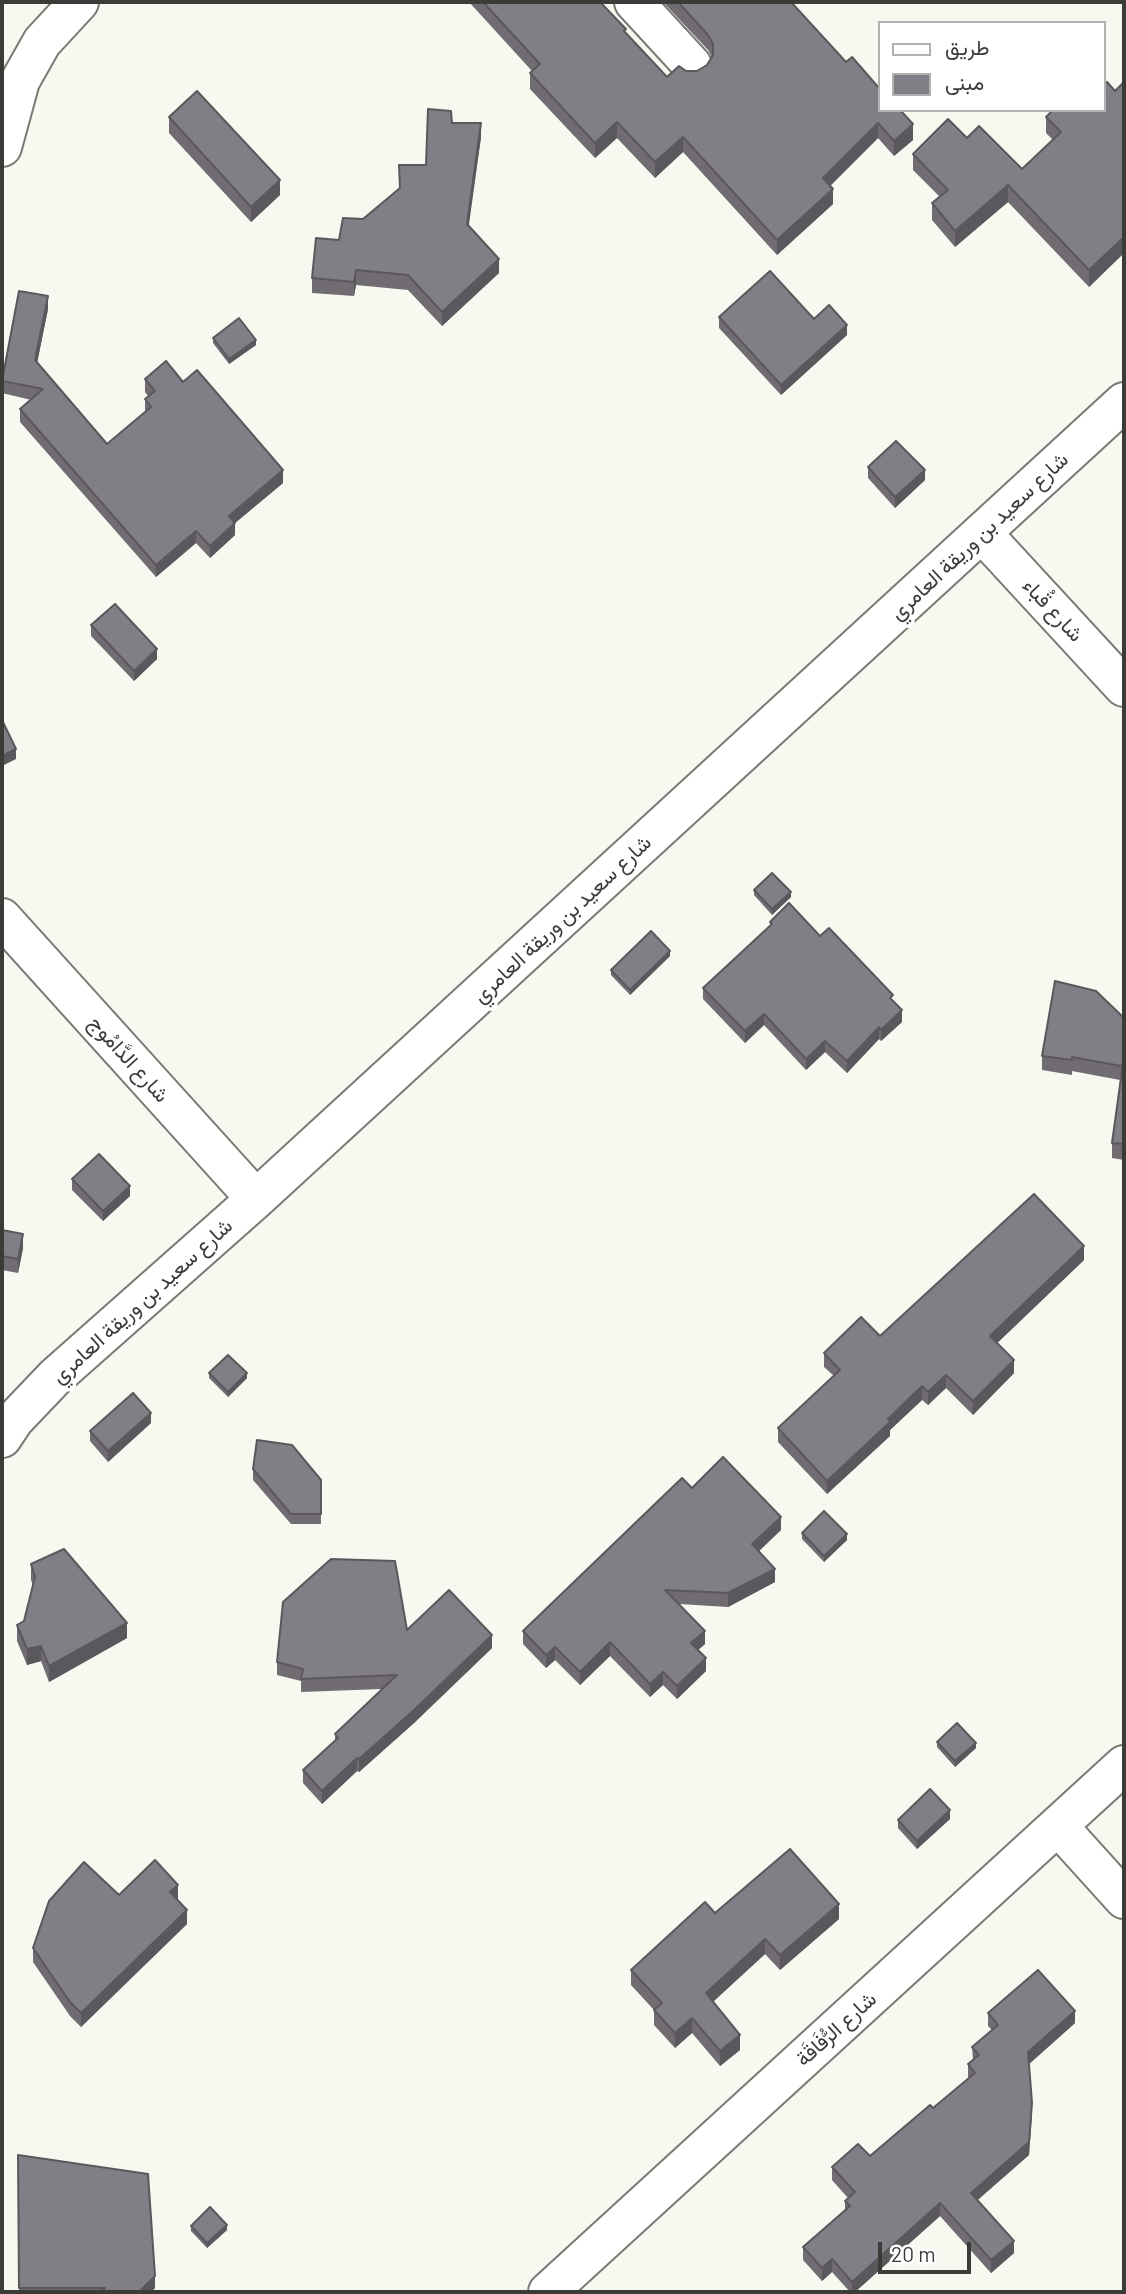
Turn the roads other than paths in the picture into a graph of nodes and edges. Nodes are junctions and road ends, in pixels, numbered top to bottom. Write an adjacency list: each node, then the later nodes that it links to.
1 (79, 2): 4 (street)
2 (634, 2): 3 (street)
3 (692, 65)
4 (2, 147)
5 (1124, 402): 6 (street, شارع سعيد بن وريقة العامري)
6 (982, 533): 7 (street, شارع قُباء); 9 (street, شارع سعيد بن وريقة العامري)
7 (1124, 687)
8 (2, 918): 9 (street, شارع الدَّامُوج)
9 (256, 1199): 10 (street, شارع سعيد بن وريقة العامري)
10 (2, 1438)
11 (1124, 1765): 12 (street, شارع الرُّفَاقَة)
12 (1058, 1826): 13 (street); 14 (street, شارع الرُّفَاقَة)
13 (1124, 1899)
14 (548, 2292)

